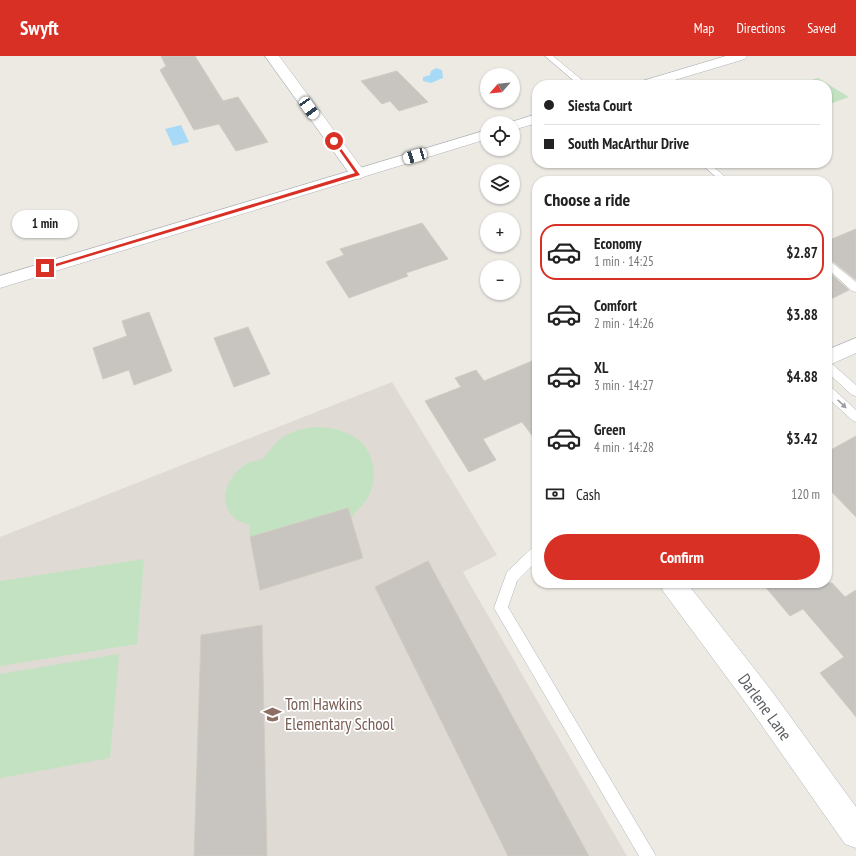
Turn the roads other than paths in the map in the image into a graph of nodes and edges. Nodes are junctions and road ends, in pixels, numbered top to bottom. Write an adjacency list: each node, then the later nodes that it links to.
1 (272, 56): 10 (street)
2 (550, 56): 4 (lane)
3 (740, 56): 5 (street)
4 (578, 80)
5 (661, 80)
6 (532, 120): 7 (street)
7 (520, 124)
8 (480, 136): 10 (street)
9 (710, 168): 11 (lane)
10 (358, 174): 13 (street)
11 (720, 176)
12 (832, 267): 14 (lane)
13 (0, 282)
14 (856, 288)
15 (856, 345): 16 (street)
16 (832, 356)
17 (832, 370): 18 (lane)
18 (856, 392)
19 (832, 395): 20 (lane, one-way to 20)
20 (856, 417)
21 (532, 556): 24 (lane)
22 (676, 588): 23 (street, Darlene Lane)
23 (856, 833)
24 (648, 856)

